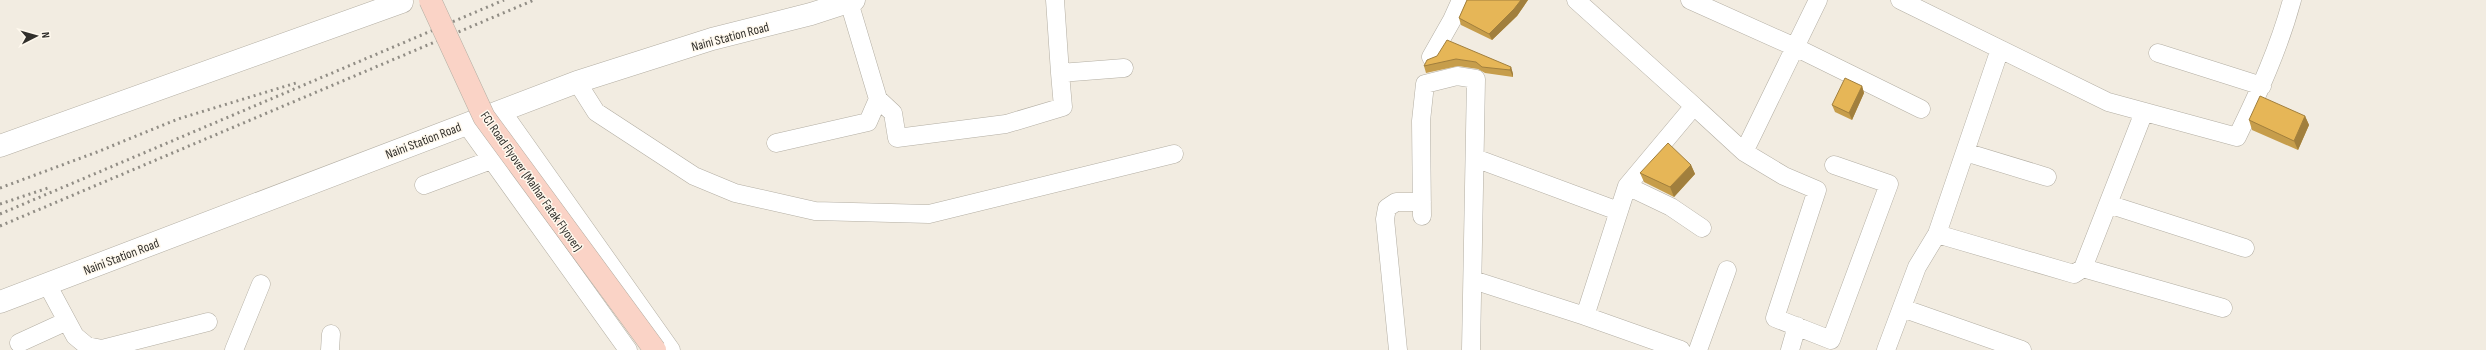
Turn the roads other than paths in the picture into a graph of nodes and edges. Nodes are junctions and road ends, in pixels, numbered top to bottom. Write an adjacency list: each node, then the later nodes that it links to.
1 (401, 0): 26 (street)
2 (430, 0): 56 (main road, FCI Road Flyover (Malhar Fatak Flyover), bridge)
3 (1055, 0): 16 (street)
4 (1461, 0): 14 (street)
5 (1576, 0): 20 (street)
6 (1690, 0): 11 (street)
7 (1818, 0): 11 (street)
8 (2292, 0): 18 (street)
9 (852, 1): 17 (street, Naini Station Road); 19 (street)
10 (1905, 1): 12 (street)
11 (1795, 47): 21 (street); 27 (street)
12 (2000, 49): 23 (street); 28 (street)
13 (2158, 53): 18 (street)
14 (1431, 57)
15 (1124, 68): 16 (street)
16 (1060, 73): 19 (street)
17 (577, 82): 22 (street, Naini Station Road); 29 (street)
18 (2262, 86): 23 (street)
19 (878, 99): 25 (street)
20 (1694, 106): 27 (street); 35 (street)
21 (1921, 109)
22 (501, 110): 24 (street, Naini Station Road); 57 (street)
23 (2144, 112): 36 (street)
24 (466, 124): 31 (street); 44 (street, Naini Station Road)
25 (776, 143)
26 (0, 146)
27 (1744, 152): 52 (street)
28 (1965, 152): 33 (street); 39 (street)
29 (1174, 154)
30 (1475, 158): 37 (street); 43 (street); 58 (street)
31 (491, 160): 34 (street); 55 (street)
32 (1834, 164): 52 (street)
33 (2047, 177)
34 (424, 185)
35 (1627, 186): 37 (street); 38 (street)
36 (2108, 204): 40 (street); 41 (street)
37 (1618, 211): 49 (street)
38 (1702, 228)
39 (1937, 234): 41 (street); 47 (street)
40 (2245, 248)
41 (2083, 268): 48 (street)
42 (1727, 270): 61 (street)
43 (1473, 280): 49 (street); 59 (street)
44 (47, 284): 46 (street, Naini Station Road); 50 (street)
45 (261, 284): 54 (street)
46 (0, 302)
47 (1902, 308): 63 (street); 64 (street)
48 (2223, 308)
49 (1585, 316): 60 (street)
50 (67, 321): 51 (street); 53 (street)
51 (208, 322)
52 (1797, 326): 62 (street)
53 (19, 343)
54 (234, 350)
55 (628, 350)
56 (655, 350)
57 (671, 350)
58 (1398, 350)
59 (1471, 350)
60 (1681, 350)
61 (1698, 350)
62 (1790, 350)
63 (1886, 350)
64 (2022, 350)

